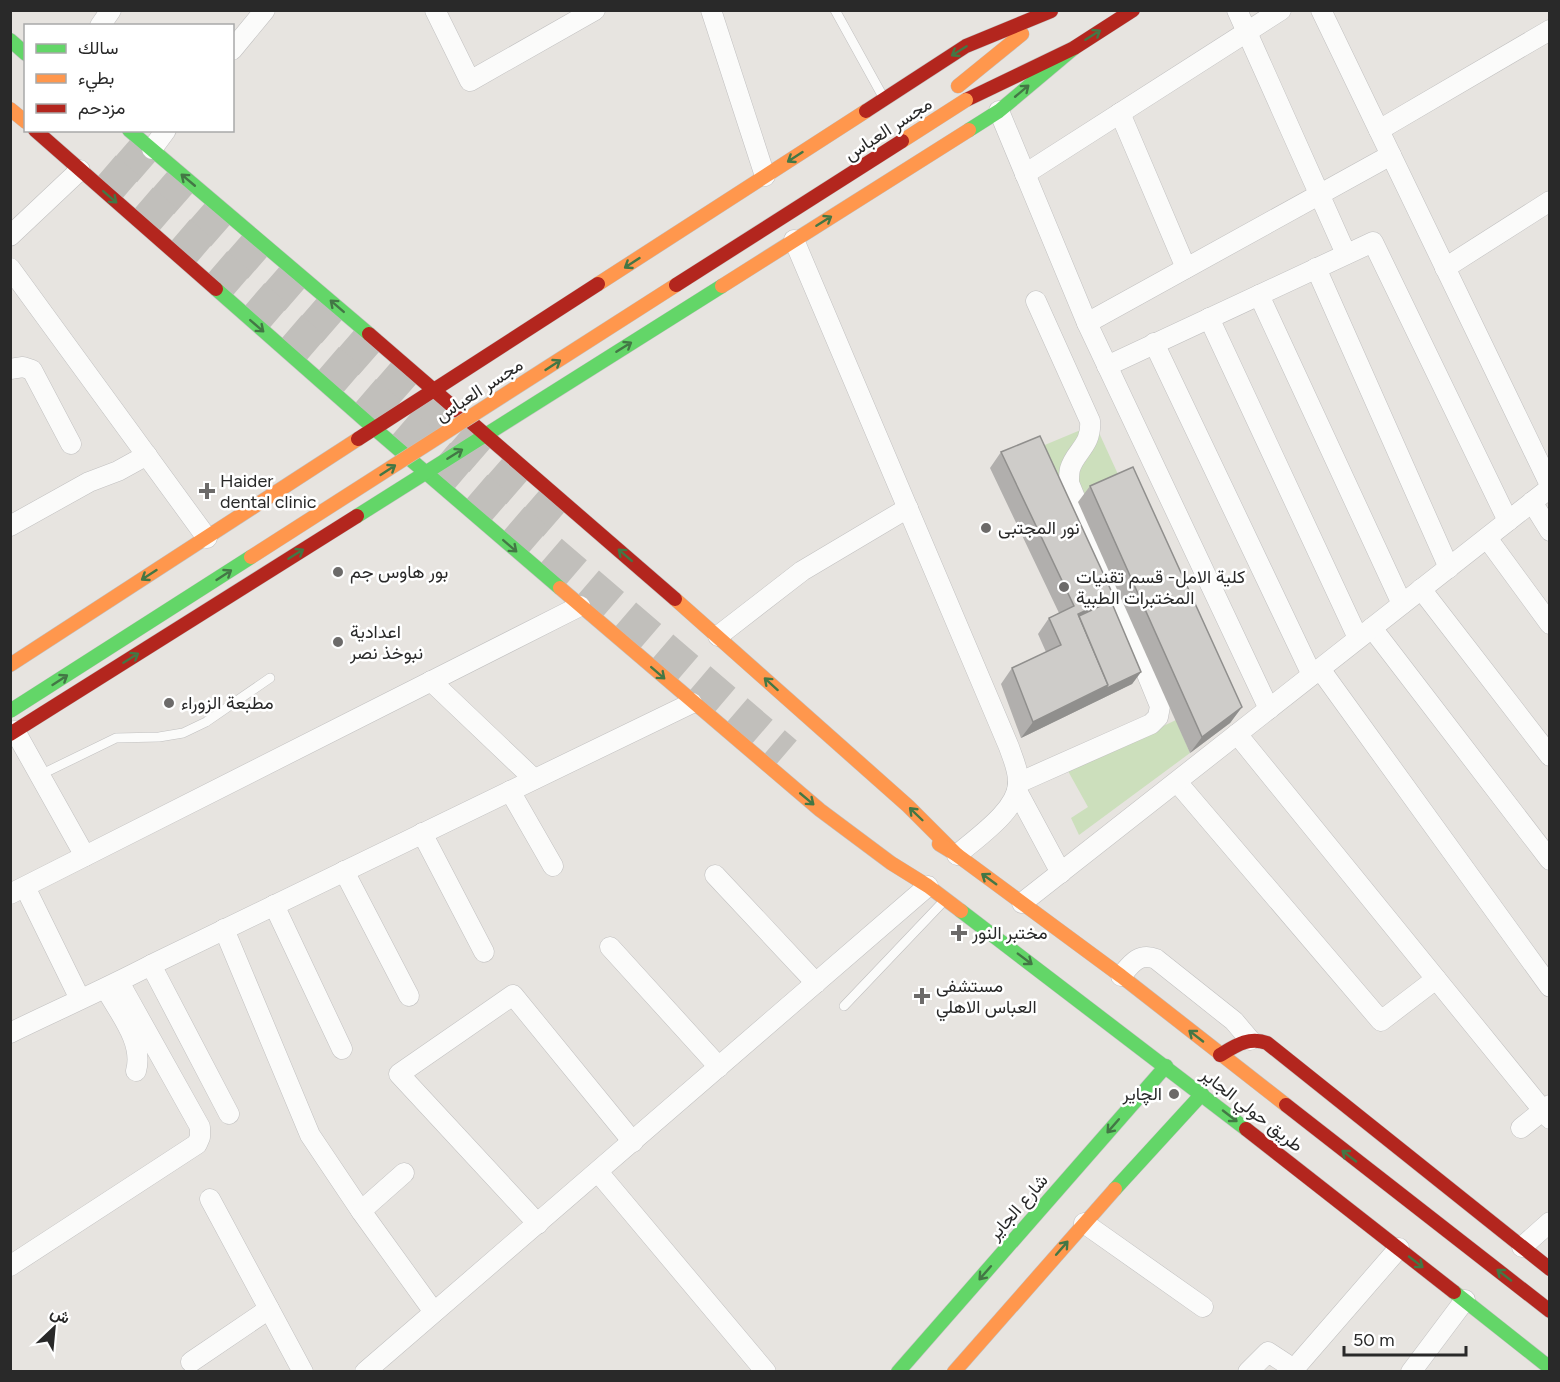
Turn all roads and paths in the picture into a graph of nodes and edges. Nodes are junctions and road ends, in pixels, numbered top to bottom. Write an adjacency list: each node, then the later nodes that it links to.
1 (111, 10): 12 (street)
2 (264, 10): 16 (street)
3 (435, 10): 4 (street)
4 (595, 10)
5 (711, 10): 37 (street)
6 (835, 10): 20 (lane)
7 (1133, 10): 17 (main road, one-way to 7)
8 (1237, 10): 14 (street)
9 (1281, 10): 14 (street)
10 (1321, 10): 27 (street)
11 (1052, 11): 19 (main road); 20 (main road, one-way to 20)
12 (101, 24)
13 (1550, 30): 27 (street)
14 (1247, 31): 25 (street); 38 (street)
15 (10, 40): 18 (main road)
16 (234, 48)
17 (1074, 48): 23 (main road, one-way to 17); 95 (main road, مجسر العباس, one-way to 17, bridge)
18 (24, 51)
19 (952, 89)
20 (884, 99): 37 (main road, one-way to 37)
21 (10, 103): 24 (main road)
22 (10, 109): 26 (main road)
23 (999, 111): 36 (street); 41 (main road, one-way to 23)
24 (24, 112)
25 (1120, 113): 36 (street); 44 (street)
26 (24, 120)
27 (1379, 130): 34 (street)
28 (37, 132): 35 (main road)
29 (53, 132): 33 (main road)
30 (132, 132): 32 (main road)
31 (164, 132): 32 (street)
32 (152, 148): 52 (main road, one-way to 32)
33 (77, 149)
34 (1390, 155): 38 (street); 46 (street)
35 (80, 170): 40 (street); 59 (main road, one-way to 59)
36 (1026, 174): 50 (street)
37 (765, 176): 53 (main road, one-way to 53)
38 (1320, 194): 42 (street); 44 (street)
39 (1550, 201): 46 (street)
40 (10, 236)
41 (794, 240): 61 (main road, one-way to 41); 76 (street)
42 (1346, 254): 45 (street); 77 (street)
43 (10, 268): 69 (street)
44 (1186, 268): 50 (street)
45 (1316, 268): 47 (street); 82 (street)
46 (1445, 268): 72 (street)
47 (1259, 295): 49 (street); 84 (street)
48 (1036, 301): 102 (street)
49 (1209, 318): 51 (street); 87 (street)
50 (1087, 323): 56 (street)
51 (1154, 343): 56 (street); 90 (street)
52 (381, 344): 54 (main road); 58 (main road)
53 (491, 354): 55 (main road); 58 (main road)
54 (421, 362)
55 (447, 365)
56 (1107, 366): 94 (street)
57 (10, 369): 66 (street)
58 (435, 390): 63 (main road); 64 (main road)
59 (336, 396): 63 (main road); 67 (main road)
60 (464, 400): 62 (main road, مجسر العباس)
61 (538, 402): 64 (main road); 70 (main road)
62 (444, 413)
63 (375, 429): 67 (main road); 71 (main road)
64 (486, 435): 70 (main road); 71 (main road, one-way to 64)
65 (403, 439): 68 (main road)
66 (71, 444)
67 (343, 450): 80 (main road)
68 (383, 452)
69 (147, 455): 78 (street); 80 (street)
70 (530, 472): 88 (main road, one-way to 70)
71 (425, 473): 73 (main road); 75 (main road)
72 (1550, 487): 74 (street)
73 (383, 499): 75 (main road); 96 (main road, one-way to 73)
74 (1532, 502): 77 (street); 79 (street)
75 (466, 508): 85 (main road, one-way to 85)
76 (908, 508): 88 (street); 102 (street)
77 (1508, 521): 81 (street)
78 (10, 526)
79 (1550, 531)
80 (207, 538): 89 (main road, one-way to 89)
81 (1487, 538): 82 (street); 86 (street)
82 (1449, 568): 83 (street)
83 (1421, 589): 84 (street); 98 (street)
84 (1402, 604): 87 (street)
85 (580, 606): 92 (street); 93 (main road, one-way to 93)
86 (1550, 624)
87 (1365, 633): 90 (street); 109 (street)
88 (718, 636): 107 (main road, one-way to 88)
89 (10, 665)
90 (1316, 672): 94 (street); 127 (street)
91 (270, 678): 99 (lane)
92 (431, 681): 100 (street); 108 (street)
93 (692, 703): 100 (street); 114 (main road, one-way to 114)
94 (1269, 709): 97 (street)
95 (10, 711)
96 (13, 733): 99 (street)
97 (1237, 734): 101 (street); 124 (street)
98 (1550, 756)
99 (40, 775): 108 (street)
100 (534, 779): 103 (street)
101 (1177, 782): 112 (street); 124 (street)
102 (1018, 787): 107 (street); 112 (street)
103 (510, 791): 105 (street); 110 (street)
104 (902, 819): 107 (main road)
105 (422, 833): 111 (street); 121 (street)
106 (884, 840): 114 (main road)
107 (957, 855): 117 (main road, طريق حولي الجاير, one-way to 107)
108 (85, 856): 115 (street)
109 (1550, 860)
110 (553, 866)
111 (344, 871): 118 (street); 128 (street)
112 (1061, 873): 117 (street)
113 (715, 875): 125 (street)
114 (928, 886): 116 (main road, طريق حولي الجاير); 125 (street)
115 (18, 890): 129 (street)
116 (946, 899): 130 (lane); 135 (main road, طريق حولي الجاير, one-way to 135)
117 (1022, 903): 123 (main road, طريق حولي الجاير)
118 (274, 905): 119 (street); 133 (street)
119 (224, 929): 122 (street); 146 (street)
120 (610, 946): 136 (street)
121 (484, 952)
122 (151, 965): 126 (street); 140 (street)
123 (1121, 976): 132 (street); 134 (main road, طريق حولي الجاير, one-way to 123)
124 (1436, 979): 139 (street)
125 (816, 983): 136 (street)
126 (112, 985): 129 (street); 137 (street); 152 (street)
127 (1550, 987)
128 (409, 996)
129 (80, 999): 131 (street)
130 (844, 1006)
131 (10, 1033)
132 (1250, 1040): 134 (main road); 150 (main road)
133 (342, 1049)
134 (1220, 1055): 157 (main road, طريق حولي الجاير, one-way to 134)
135 (1166, 1066): 138 (main road, طريق حولي الجاير); 164 (main road, شارع الجاير, one-way to 164)
136 (719, 1067): 142 (street)
137 (136, 1071)
138 (1202, 1094): 148 (main road); 151 (main road, طريق حولي الجاير, one-way to 151)
139 (1547, 1112): 141 (street)
140 (229, 1114)
141 (1521, 1128)
142 (633, 1142): 143 (street); 149 (street)
143 (598, 1172): 149 (street); 163 (street)
144 (404, 1173): 146 (street)
145 (210, 1199): 156 (street)
146 (361, 1211): 158 (street)
147 (1550, 1222): 150 (street)
148 (1084, 1223): 155 (street); 165 (main road, one-way to 148)
149 (538, 1224): 158 (street)
150 (1522, 1247): 153 (main road)
151 (1399, 1248): 154 (main road, طريق حولي الجاير, one-way to 154); 166 (street)
152 (10, 1266)
153 (1550, 1269)
154 (1465, 1300): 160 (main road, طريق حولي الجاير); 167 (street)
155 (1203, 1307)
156 (269, 1309): 159 (street); 161 (street)
157 (1550, 1311)
158 (434, 1312): 162 (street)
159 (192, 1362)
160 (1550, 1368)
161 (303, 1371)
162 (365, 1371)
163 (766, 1371)
164 (898, 1371)
165 (954, 1371)
166 (1248, 1371)
167 (1411, 1371)

